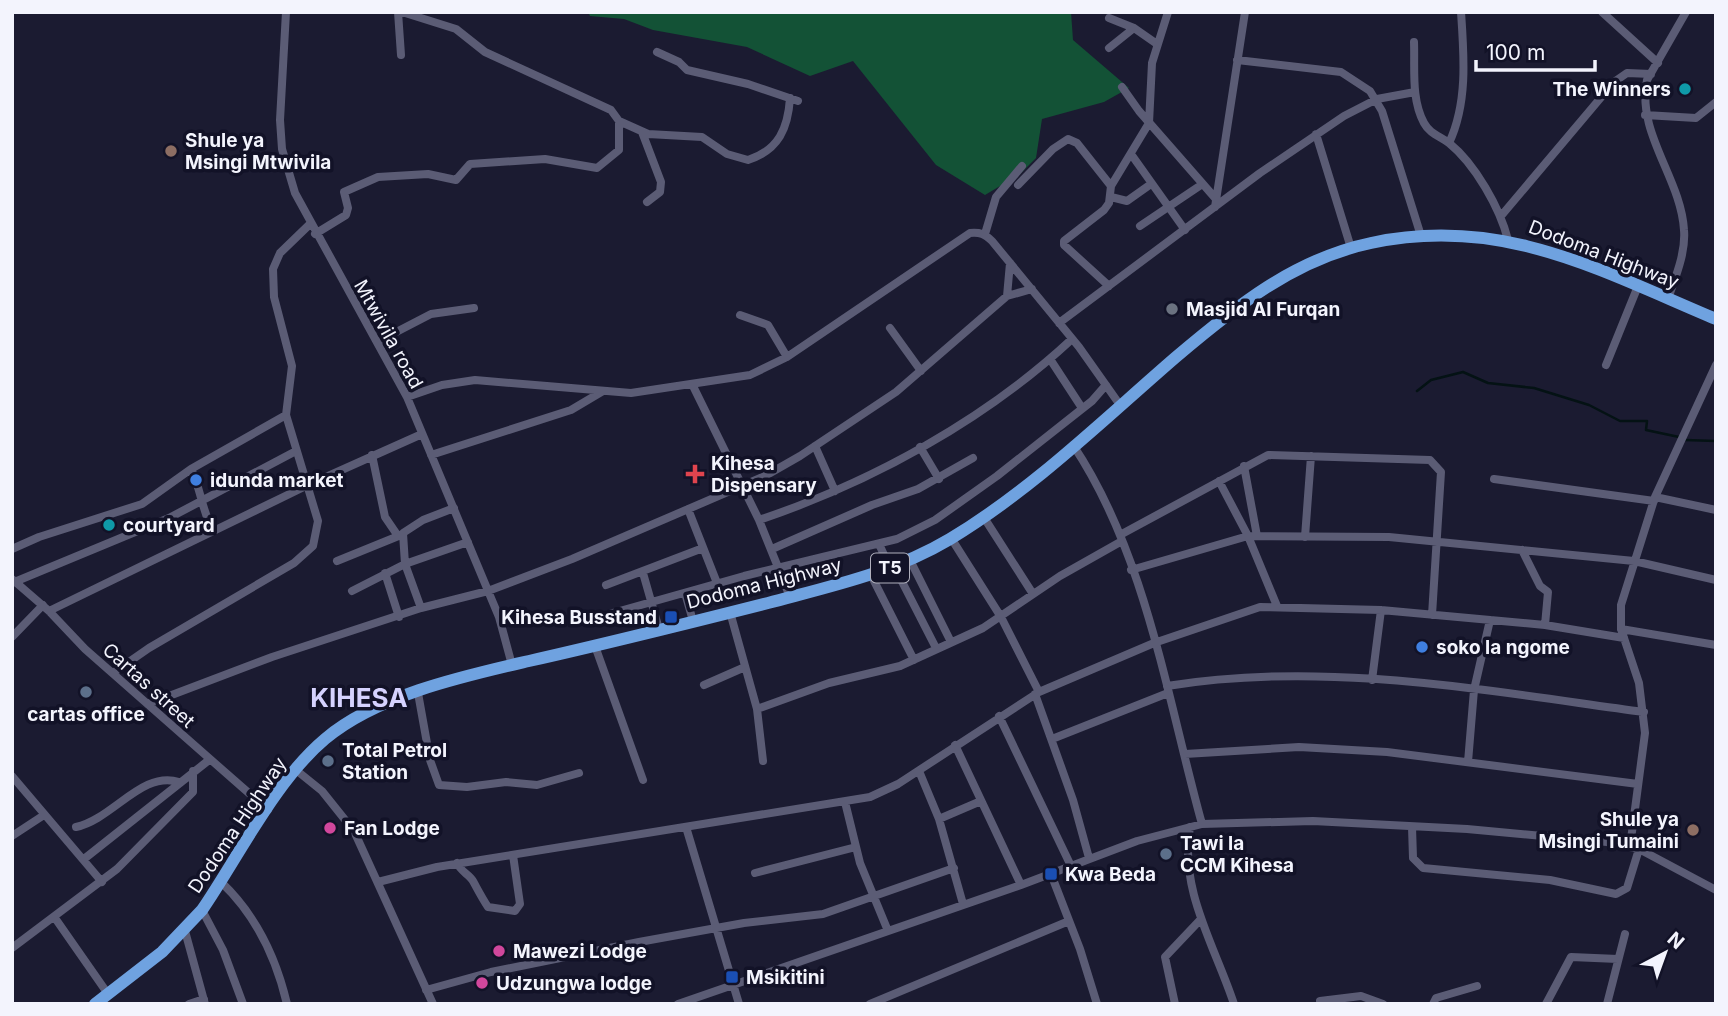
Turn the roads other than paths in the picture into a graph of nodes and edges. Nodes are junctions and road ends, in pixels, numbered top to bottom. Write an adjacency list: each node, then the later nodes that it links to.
1 (286, 12): 41 (street, Mtwivila road)
2 (400, 12): 9 (street); 16 (street)
3 (431, 12): 9 (street)
4 (1168, 12): 13 (street)
5 (1245, 12): 17 (street)
6 (1461, 12): 29 (street)
7 (1602, 12): 18 (street)
8 (1686, 12): 18 (street)
9 (420, 18): 25 (street)
10 (1109, 18): 11 (street)
11 (1134, 28): 13 (street); 14 (street)
12 (1414, 42): 21 (street)
13 (1157, 44): 26 (street)
14 (1110, 48)
15 (657, 52): 27 (street)
16 (401, 55)
17 (1237, 60): 22 (street); 38 (street)
18 (1658, 63): 19 (street)
19 (1651, 74): 24 (street); 40 (street)
20 (1122, 87): 26 (street)
21 (1415, 92): 22 (street); 29 (street)
22 (1377, 99): 28 (street); 46 (street)
23 (1716, 102): 24 (street)
24 (1645, 115): 54 (street)
25 (619, 121): 27 (street); 44 (street)
26 (1149, 123): 30 (street); 34 (street)
27 (642, 132): 37 (street)
28 (1317, 134): 38 (street); 48 (street)
29 (1449, 143): 40 (street)
30 (1131, 154): 32 (street); 35 (street)
31 (1022, 166): 45 (street)
32 (1152, 184): 36 (street); 39 (street)
33 (1018, 185): 35 (street)
34 (1201, 185): 38 (street); 39 (street)
35 (1111, 186): 36 (street)
36 (1111, 197): 50 (street)
37 (647, 202)
38 (1215, 203): 43 (street)
39 (1169, 207): 42 (street); 43 (street)
40 (1501, 216): 47 (street)
41 (310, 224): 44 (street, Mtwivila road); 73 (street)
42 (1140, 226)
43 (1185, 230): 50 (street)
44 (315, 234): 61 (street, Mtwivila road)
45 (985, 234): 49 (street); 62 (street)
46 (1421, 236): 47 (highway, Dodoma Highway / T5); 48 (highway, Dodoma Highway / T5)
47 (1507, 240): 51 (highway, Dodoma Highway / T5)
48 (1351, 248): 71 (highway, Dodoma Highway / T5)
49 (1010, 263): 52 (street); 53 (street)
50 (1109, 286): 58 (street)
51 (1638, 286): 54 (highway, Dodoma Highway / T5); 64 (street)
52 (1032, 289): 53 (street); 58 (street)
53 (1007, 296): 66 (street)
54 (1668, 299): 57 (highway, Dodoma Highway / T5)
55 (474, 308): 61 (street)
56 (740, 315): 62 (street)
57 (1716, 319)
58 (1059, 323): 60 (street)
59 (890, 328): 66 (street)
60 (1072, 340): 63 (street); 67 (street)
61 (377, 342): 70 (street, Mtwivila road)
62 (787, 357): 68 (street)
63 (1050, 359): 72 (street); 77 (street)
64 (1606, 365)
65 (1716, 365): 91 (street)
66 (921, 372): 76 (street)
67 (1106, 385): 71 (street); 72 (street)
68 (693, 386): 69 (street); 89 (street)
69 (603, 391): 70 (street); 80 (street)
70 (407, 397): 74 (street, Mtwivila road)
71 (1120, 405): 75 (highway, Dodoma Highway / T5)
72 (1083, 408): 106 (street)
73 (286, 415): 78 (street); 84 (street)
74 (422, 434): 79 (street); 80 (street, Mtwivila road)
75 (1073, 445): 96 (highway, Dodoma Highway / T5); 103 (street)
76 (815, 446): 89 (street); 90 (street)
77 (920, 447): 85 (street); 90 (street)
78 (296, 451): 88 (street); 92 (street)
79 (372, 455): 88 (street); 99 (street)
80 (431, 455): 93 (street, Mtwivila road)
81 (1311, 456): 83 (street); 101 (street); 104 (street)
82 (973, 458): 85 (street)
83 (1244, 466): 87 (street); 100 (street)
84 (191, 469): 92 (street); 108 (street)
85 (939, 479): 109 (street)
86 (1494, 479): 91 (street)
87 (1219, 481): 100 (street); 103 (street)
88 (308, 485): 98 (street); 154 (street)
89 (740, 486): 94 (street); 97 (street)
90 (835, 491): 97 (street)
91 (1654, 499): 95 (street); 113 (street)
92 (201, 502): 98 (street); 122 (street)
93 (454, 508): 99 (street); 105 (street, Mtwivila road)
94 (688, 509): 107 (street); 126 (street)
95 (1716, 510)
96 (983, 516): 102 (highway, Dodoma Highway / T5); 128 (street)
97 (759, 520): 109 (street)
98 (213, 531): 132 (street)
99 (401, 535): 112 (street); 114 (street)
100 (1252, 536): 101 (street); 117 (street); 131 (street)
101 (1305, 537): 104 (street)
102 (951, 538): 111 (highway, Dodoma Highway / T5); 139 (street)
103 (1121, 538): 117 (street); 128 (street)
104 (1437, 541): 110 (street); 137 (street)
105 (468, 542): 114 (street); 126 (street, Mtwivila road)
106 (879, 544): 115 (street); 116 (street)
107 (703, 548): 119 (street); 123 (street)
108 (12, 549)
109 (772, 549): 116 (street)
110 (1522, 550): 113 (street); 142 (street)
111 (910, 560): 115 (highway, Dodoma Highway / T5); 146 (street)
112 (337, 561)
113 (1634, 561): 121 (street); 144 (street)
114 (405, 564): 118 (street); 133 (street)
115 (892, 567): 120 (highway, Dodoma Highway / T5); 150 (street)
116 (779, 568): 123 (street); 129 (street)
117 (1131, 570): 147 (street)
118 (385, 573): 125 (street); 138 (street)
119 (643, 573): 124 (street); 130 (street)
120 (871, 575): 129 (highway, Dodoma Highway / T5); 151 (street)
121 (1716, 580)
122 (13, 581): 132 (street, Cartas street)
123 (718, 583): 127 (street)
124 (606, 585)
125 (352, 591)
126 (488, 591): 133 (street); 152 (street, Mtwivila road)
127 (685, 593): 130 (street); 141 (street)
128 (1033, 594): 139 (street)
129 (790, 597): 135 (highway, Dodoma Highway / T5)
130 (652, 602): 136 (street); 143 (street)
131 (1277, 606): 134 (street); 147 (street)
132 (46, 608): 145 (street); 154 (street, Cartas street)
133 (421, 608): 138 (street)
134 (1381, 610): 137 (street); 155 (street)
135 (730, 612): 141 (highway, Dodoma Highway / T5); 153 (street)
136 (609, 614)
137 (1432, 615): 140 (street)
138 (399, 617): 161 (street)
139 (1001, 617): 146 (street); 160 (street)
140 (1489, 620): 142 (street); 158 (street)
141 (694, 621): 143 (highway, Dodoma Highway / T5)
142 (1545, 625): 144 (street)
143 (659, 629): 149 (highway, Dodoma Highway / T5)
144 (1622, 634): 148 (street); 163 (street)
145 (12, 637)
146 (951, 642): 150 (street)
147 (1154, 643): 157 (street); 160 (street)
148 (1716, 645)
149 (595, 646): 152 (highway, Dodoma Highway / T5); 176 (street)
150 (936, 648): 151 (street)
151 (914, 660): 162 (street)
152 (512, 665): 159 (highway, Dodoma Highway / T5)
153 (745, 667): 156 (street); 162 (street)
154 (113, 673): 161 (street, Cartas street)
155 (1372, 680): 157 (street); 158 (street)
156 (704, 685)
157 (1168, 690): 165 (street); 167 (street)
158 (1474, 690): 163 (street); 170 (street)
159 (418, 693): 171 (highway, Dodoma Highway / T5); 174 (street)
160 (1037, 693): 164 (street); 165 (street)
161 (148, 704): 168 (street, Cartas street)
162 (757, 709): 169 (street)
163 (1644, 712): 178 (street)
164 (999, 716): 166 (street); 196 (street)
165 (1052, 738): 193 (street)
166 (955, 745): 173 (street); 179 (street)
167 (1185, 754): 170 (street); 184 (street)
168 (209, 760): 172 (street); 181 (street, Cartas street)
169 (763, 761)
170 (1468, 762): 178 (street)
171 (296, 770): 181 (highway, Dodoma Highway / T5); 201 (street)
172 (193, 771): 177 (street); 200 (street)
173 (919, 771): 180 (street); 183 (street)
174 (579, 774)
175 (12, 776): 182 (street)
176 (643, 780)
177 (179, 782): 185 (street); 194 (street)
178 (1638, 784): 191 (street)
179 (981, 801): 183 (street); 203 (street)
180 (845, 802): 186 (street); 190 (street)
181 (268, 810): 202 (highway, Dodoma Highway / T5)
182 (44, 815): 189 (street); 194 (street)
183 (939, 819): 197 (street)
184 (1202, 824): 187 (street); 188 (street)
185 (76, 827)
186 (686, 827): 192 (street); 211 (street)
187 (1190, 827): 193 (street); 209 (street)
188 (1412, 827): 191 (street); 191 (street)
189 (12, 836)
190 (856, 847): 198 (street); 205 (street)
191 (1634, 848): 204 (street)
192 (513, 855): 195 (street); 195 (street)
193 (1089, 858): 196 (street)
194 (84, 859): 200 (street)
195 (457, 863): 201 (street)
196 (1071, 866): 199 (street)
197 (954, 868): 205 (street); 206 (street)
198 (755, 873)
199 (1051, 874): 203 (street); 210 (street)
200 (102, 882): 208 (street)
201 (378, 882): 219 (street)
202 (221, 883): 207 (highway, Dodoma Highway / T5); 226 (street)
203 (1021, 885): 206 (street)
204 (1713, 887)
205 (872, 897): 211 (street); 213 (street)
206 (963, 904): 213 (street)
207 (202, 910): 212 (highway, Dodoma Highway / T5); 225 (street)
208 (55, 918): 215 (street); 220 (street)
209 (1201, 919): 232 (street); 233 (street)
210 (1069, 922): 230 (street); 231 (street)
211 (716, 928): 217 (street); 219 (street)
212 (185, 931): 220 (highway, Dodoma Highway / T5); 221 (street)
213 (888, 931): 217 (street)
214 (1625, 934): 216 (street)
215 (12, 948)
216 (1618, 959): 236 (street); 237 (street)
217 (731, 985): 228 (street); 229 (street)
218 (1477, 986): 235 (street)
219 (426, 990): 227 (street)
220 (108, 994): 223 (highway, Dodoma Highway / T5)
221 (204, 1001): 224 (street)
222 (1320, 1001): 234 (street)
223 (95, 1004)
224 (189, 1004)
225 (243, 1004)
226 (287, 1004)
227 (433, 1004)
228 (678, 1004)
229 (739, 1004)
230 (870, 1004)
231 (1097, 1004)
232 (1175, 1004)
233 (1234, 1004)
234 (1383, 1004)
235 (1433, 1004)
236 (1546, 1004)
237 (1607, 1004)

